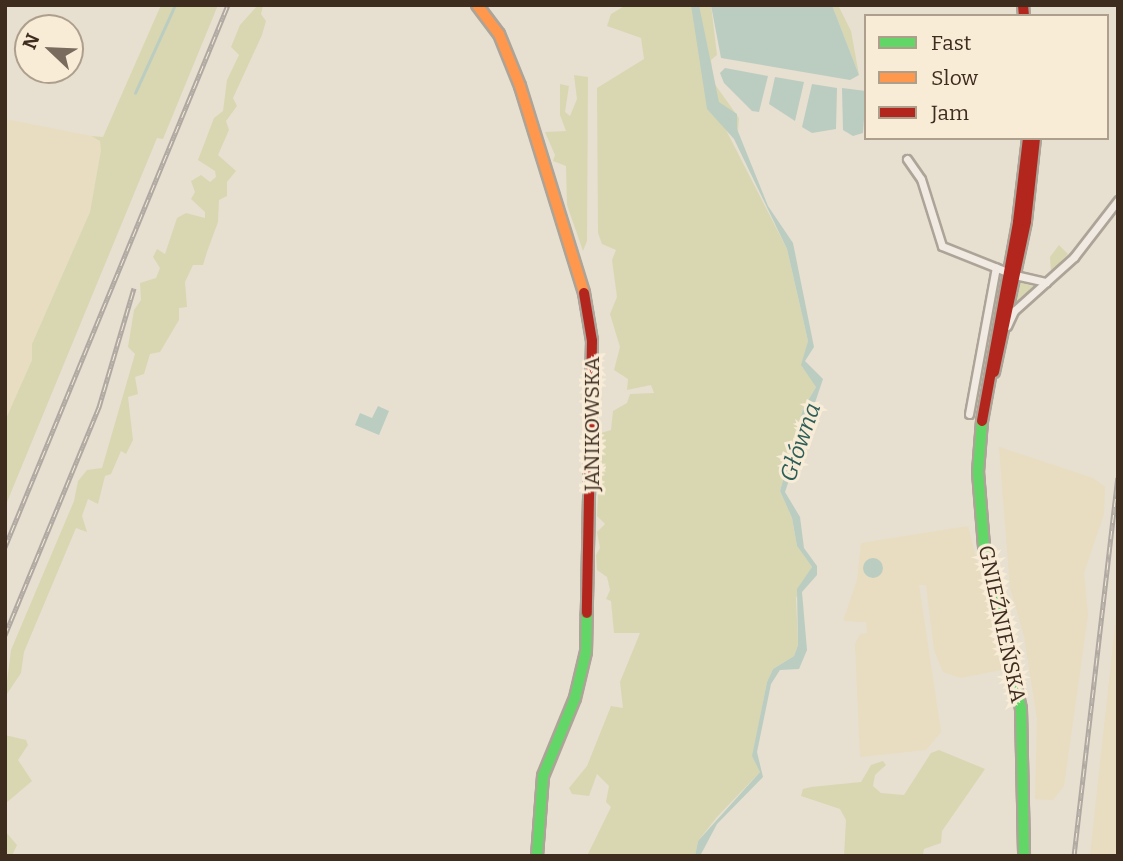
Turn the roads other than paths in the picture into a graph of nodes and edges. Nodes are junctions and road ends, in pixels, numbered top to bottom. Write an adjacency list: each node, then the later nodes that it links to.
1 (477, 5): 13 (main road, JANIKOWSKA)
2 (1028, 140): 7 (main road, GNIEŹNIEŃSKA)
3 (1035, 140): 7 (main road, GNIEŹNIEŃSKA)
4 (907, 159): 6 (street)
5 (1118, 200): 8 (street)
6 (996, 267): 7 (street); 10 (street)
7 (1011, 273): 8 (street); 9 (main road, GNIEŹNIEŃSKA); 11 (main road, GNIEŹNIEŃSKA)
8 (1046, 282): 9 (street)
9 (1002, 340): 11 (main road, GNIEŹNIEŃSKA)
10 (969, 414)
11 (980, 445): 12 (main road, GNIEŹNIEŃSKA)
12 (1024, 803): 14 (main road, GNIEŹNIEŃSKA); 15 (main road, GNIEŹNIEŃSKA)
13 (537, 856)
14 (1018, 856)
15 (1024, 856)

